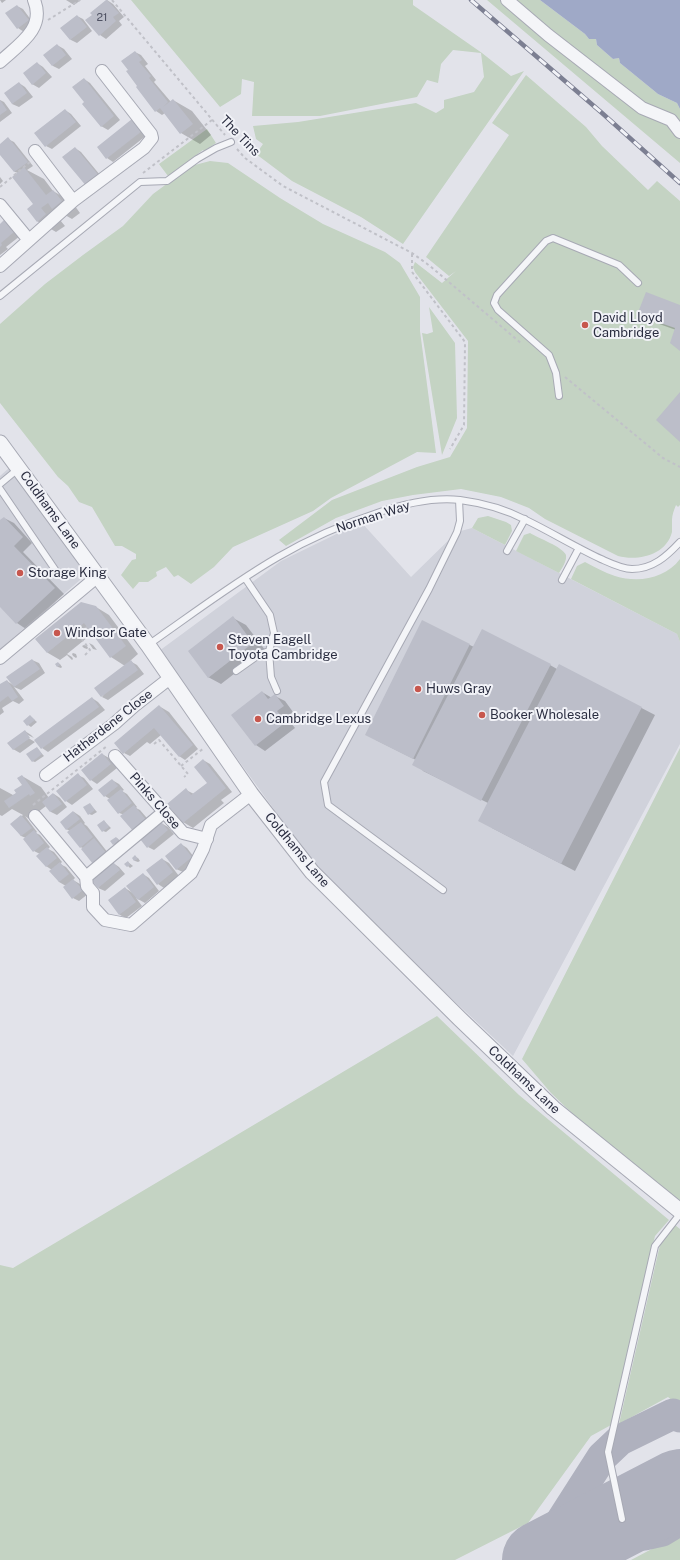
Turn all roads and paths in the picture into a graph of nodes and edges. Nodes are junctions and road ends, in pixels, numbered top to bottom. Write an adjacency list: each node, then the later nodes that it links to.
1 (34, 0): 5 (street)
2 (80, 0): 5 (path)
3 (112, 0): 9 (path, The Tins)
4 (507, 0): 8 (street)
5 (31, 33): 6 (street)
6 (1, 59)
7 (102, 71): 12 (street)
8 (680, 132)
9 (230, 142): 17 (lane); 20 (path, The Tins)
10 (37, 153): 11 (path); 12 (street)
11 (0, 187)
12 (73, 201): 14 (street)
13 (0, 205): 14 (street)
14 (28, 239): 15 (street)
15 (0, 266)
16 (638, 283): 18 (lane)
17 (0, 296)
18 (559, 396)
19 (0, 443): 21 (street, Coldhams Lane)
20 (450, 449)
21 (19, 468): 22 (lane); 30 (street, Coldhams Lane)
22 (0, 484)
23 (0, 489): 29 (lane)
24 (459, 500): 25 (lane, Norman Way); 31 (lane, Norman Way); 53 (lane)
25 (525, 519): 27 (lane, Norman Way); 28 (lane)
26 (680, 542): 27 (lane, Norman Way)
27 (579, 548): 32 (lane)
28 (508, 551)
29 (56, 571)
30 (98, 576): 34 (street, Coldhams Lane); 37 (street)
31 (245, 578): 34 (lane, Norman Way); 35 (lane)
32 (562, 580)
33 (87, 627): 36 (path)
34 (148, 645): 39 (street, Coldhams Lane)
35 (269, 651): 38 (lane); 40 (lane)
36 (85, 654)
37 (0, 658)
38 (236, 671)
39 (170, 678): 41 (street, Coldhams Lane); 46 (street, Hatherdene Close)
40 (277, 691)
41 (214, 741): 45 (path); 48 (street, Coldhams Lane)
42 (154, 744): 45 (path)
43 (107, 746): 50 (path)
44 (115, 756): 49 (street, Pinks Close)
45 (181, 766): 47 (path)
46 (46, 775)
47 (184, 777)
48 (251, 794): 51 (street); 54 (street, Coldhams Lane)
49 (164, 812): 51 (street, Pinks Close); 52 (street)
50 (35, 816): 52 (street)
51 (207, 839): 52 (street)
52 (86, 877)
53 (443, 890)
54 (680, 1213): 55 (lane)
55 (622, 1519)

